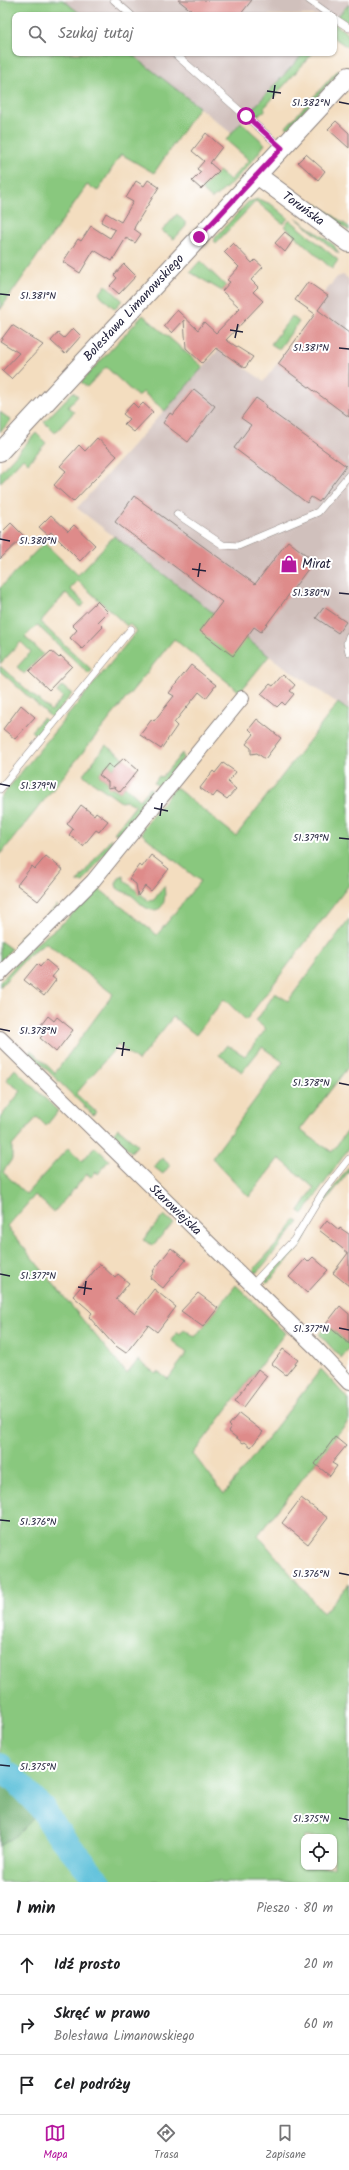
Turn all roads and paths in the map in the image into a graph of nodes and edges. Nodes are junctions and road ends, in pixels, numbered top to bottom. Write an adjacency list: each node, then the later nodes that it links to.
1 (114, 0): 3 (lane)
2 (309, 0): 4 (lane)
3 (128, 12)
4 (326, 12)
5 (337, 20): 6 (lane)
6 (349, 28)
7 (177, 56): 9 (lane)
8 (349, 76): 9 (street, Bolesława Limanowskiego)
9 (282, 148): 10 (street, Bolesława Limanowskiego)
10 (257, 175): 11 (street, Toruńska); 12 (street, Bolesława Limanowskiego)
11 (349, 243)
12 (0, 452)
13 (349, 474): 14 (lane)
14 (177, 514)
15 (131, 629): 19 (lane)
16 (349, 636): 17 (lane)
17 (349, 652)
18 (242, 698): 20 (street)
19 (0, 789)
20 (0, 974)
21 (0, 1038): 23 (street, Starowiejska)
22 (349, 1159): 23 (lane)
23 (252, 1285): 24 (street, Starowiejska)
24 (349, 1383)

